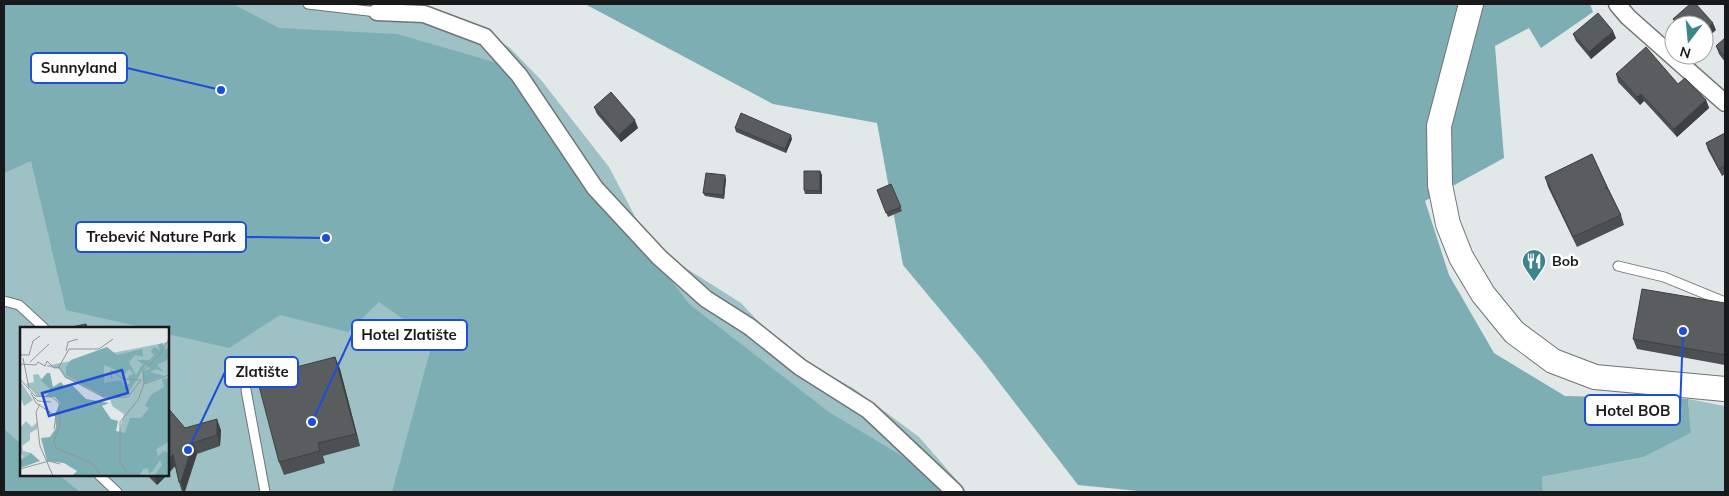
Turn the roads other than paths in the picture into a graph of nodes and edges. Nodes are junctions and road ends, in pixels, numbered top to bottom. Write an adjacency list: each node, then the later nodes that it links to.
1 (308, 4): 4 (lane)
2 (1471, 4): 10 (main road)
3 (1617, 4): 5 (street)
4 (378, 12): 15 (street)
5 (1725, 103)
6 (1618, 266): 8 (lane)
7 (4, 301): 9 (lane)
8 (1725, 302)
9 (43, 327)
10 (1725, 389)
11 (246, 390): 14 (lane)
12 (100, 476): 13 (lane)
13 (117, 492)
14 (265, 492)
15 (955, 492)

